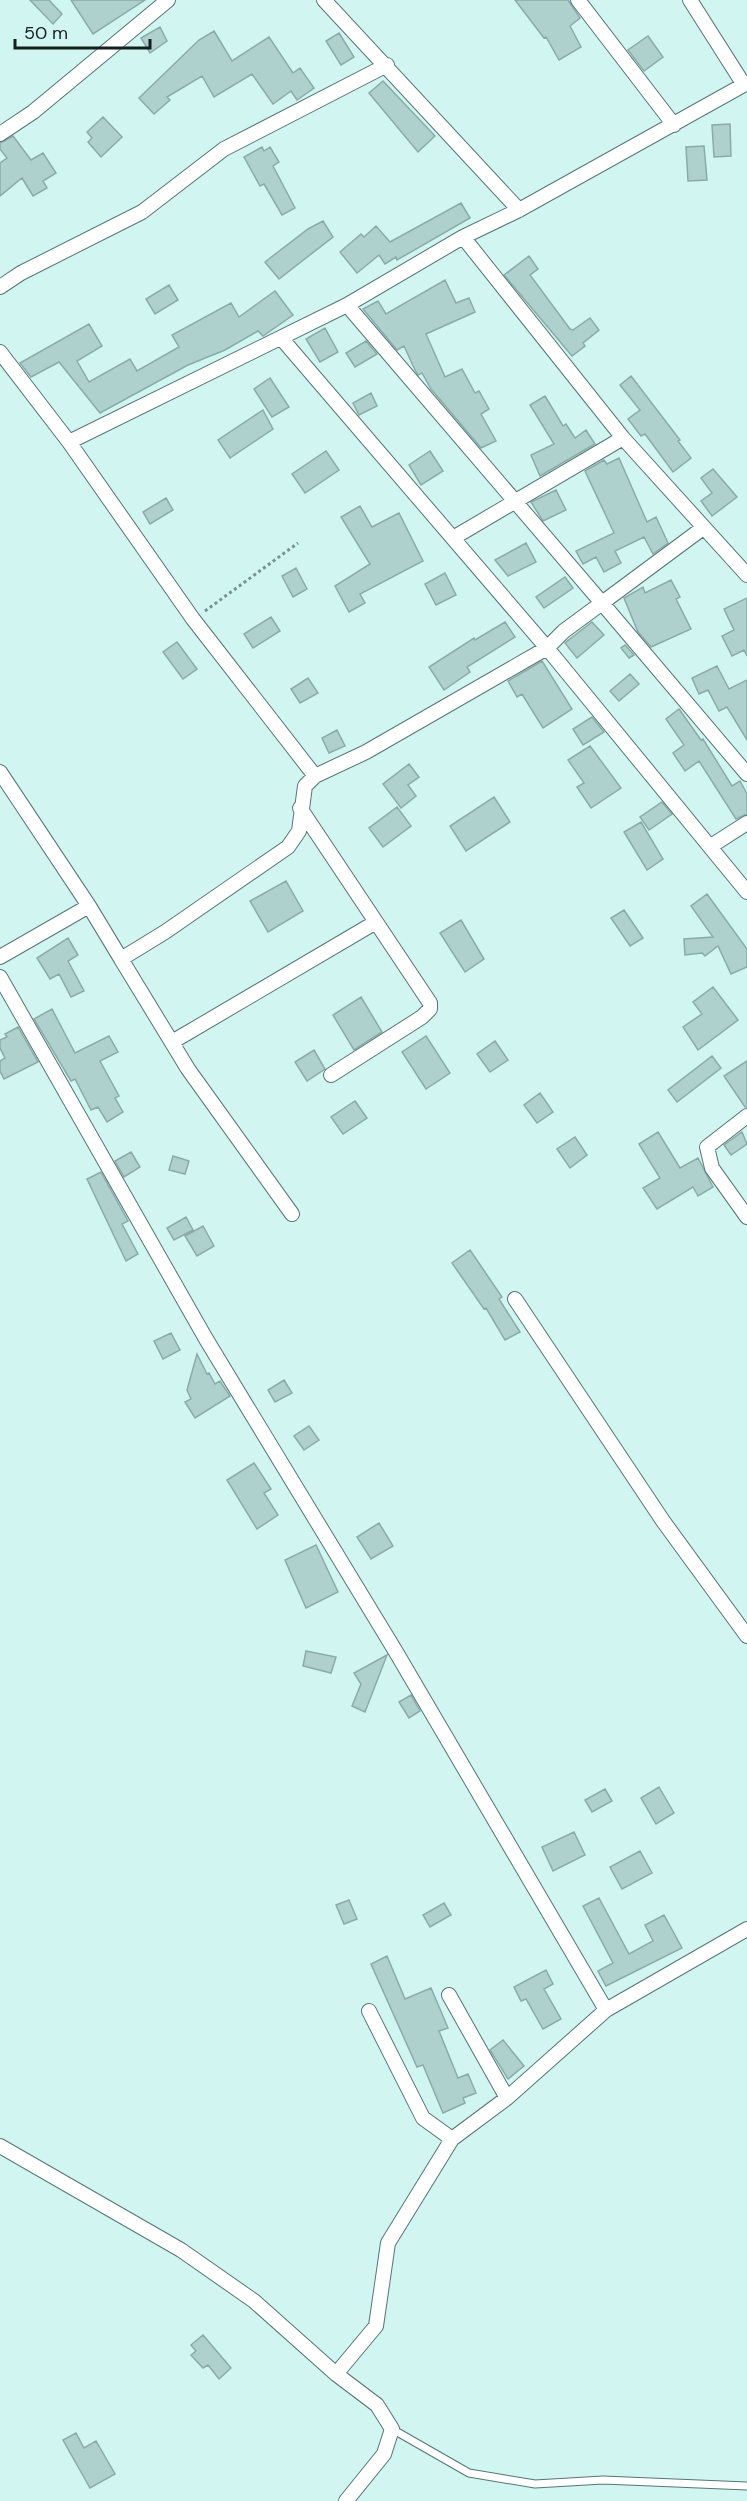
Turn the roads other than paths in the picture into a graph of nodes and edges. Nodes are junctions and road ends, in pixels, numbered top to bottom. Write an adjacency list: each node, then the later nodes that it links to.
1 (168, 0): 8 (street)
2 (324, 0): 5 (street)
3 (578, 0): 7 (street)
4 (690, 0): 6 (street)
5 (387, 65): 9 (street); 11 (street)
6 (746, 84): 7 (street)
7 (674, 125): 9 (street)
8 (0, 134)
9 (519, 210): 10 (street)
10 (463, 237): 12 (street); 15 (street)
11 (0, 287)
12 (347, 305): 13 (street); 17 (street)
13 (282, 339): 16 (street); 19 (street)
14 (0, 352): 16 (street)
15 (623, 438): 17 (street); 18 (street)
16 (69, 442): 25 (street)
17 (515, 501): 19 (street); 21 (street)
18 (703, 528): 20 (street); 21 (street)
19 (453, 538): 22 (street)
20 (747, 575)
21 (602, 603): 22 (street); 24 (street)
22 (547, 648): 25 (street); 28 (street)
23 (0, 772): 30 (street)
24 (747, 774)
25 (315, 776): 26 (street)
26 (300, 808): 31 (street); 33 (street)
27 (747, 823): 28 (street)
28 (711, 846): 29 (street)
29 (747, 892)
30 (89, 906): 32 (street); 33 (street)
31 (376, 921): 35 (street); 36 (street)
32 (0, 957)
33 (121, 960): 35 (street)
34 (0, 977): 44 (street)
35 (172, 1042): 38 (street)
36 (331, 1075)
37 (747, 1116): 39 (street)
38 (292, 1214)
39 (747, 1217)
40 (515, 1299): 41 (street)
41 (747, 1636)
42 (747, 1929): 44 (street)
43 (449, 1995): 46 (street)
44 (606, 2010): 46 (street)
45 (369, 2011): 47 (street)
46 (507, 2098): 47 (street)
47 (452, 2139): 49 (street)
48 (0, 2146): 49 (street)
49 (336, 2374): 50 (street)
50 (392, 2429): 51 (lane); 52 (street)
51 (747, 2486)
52 (346, 2501)

